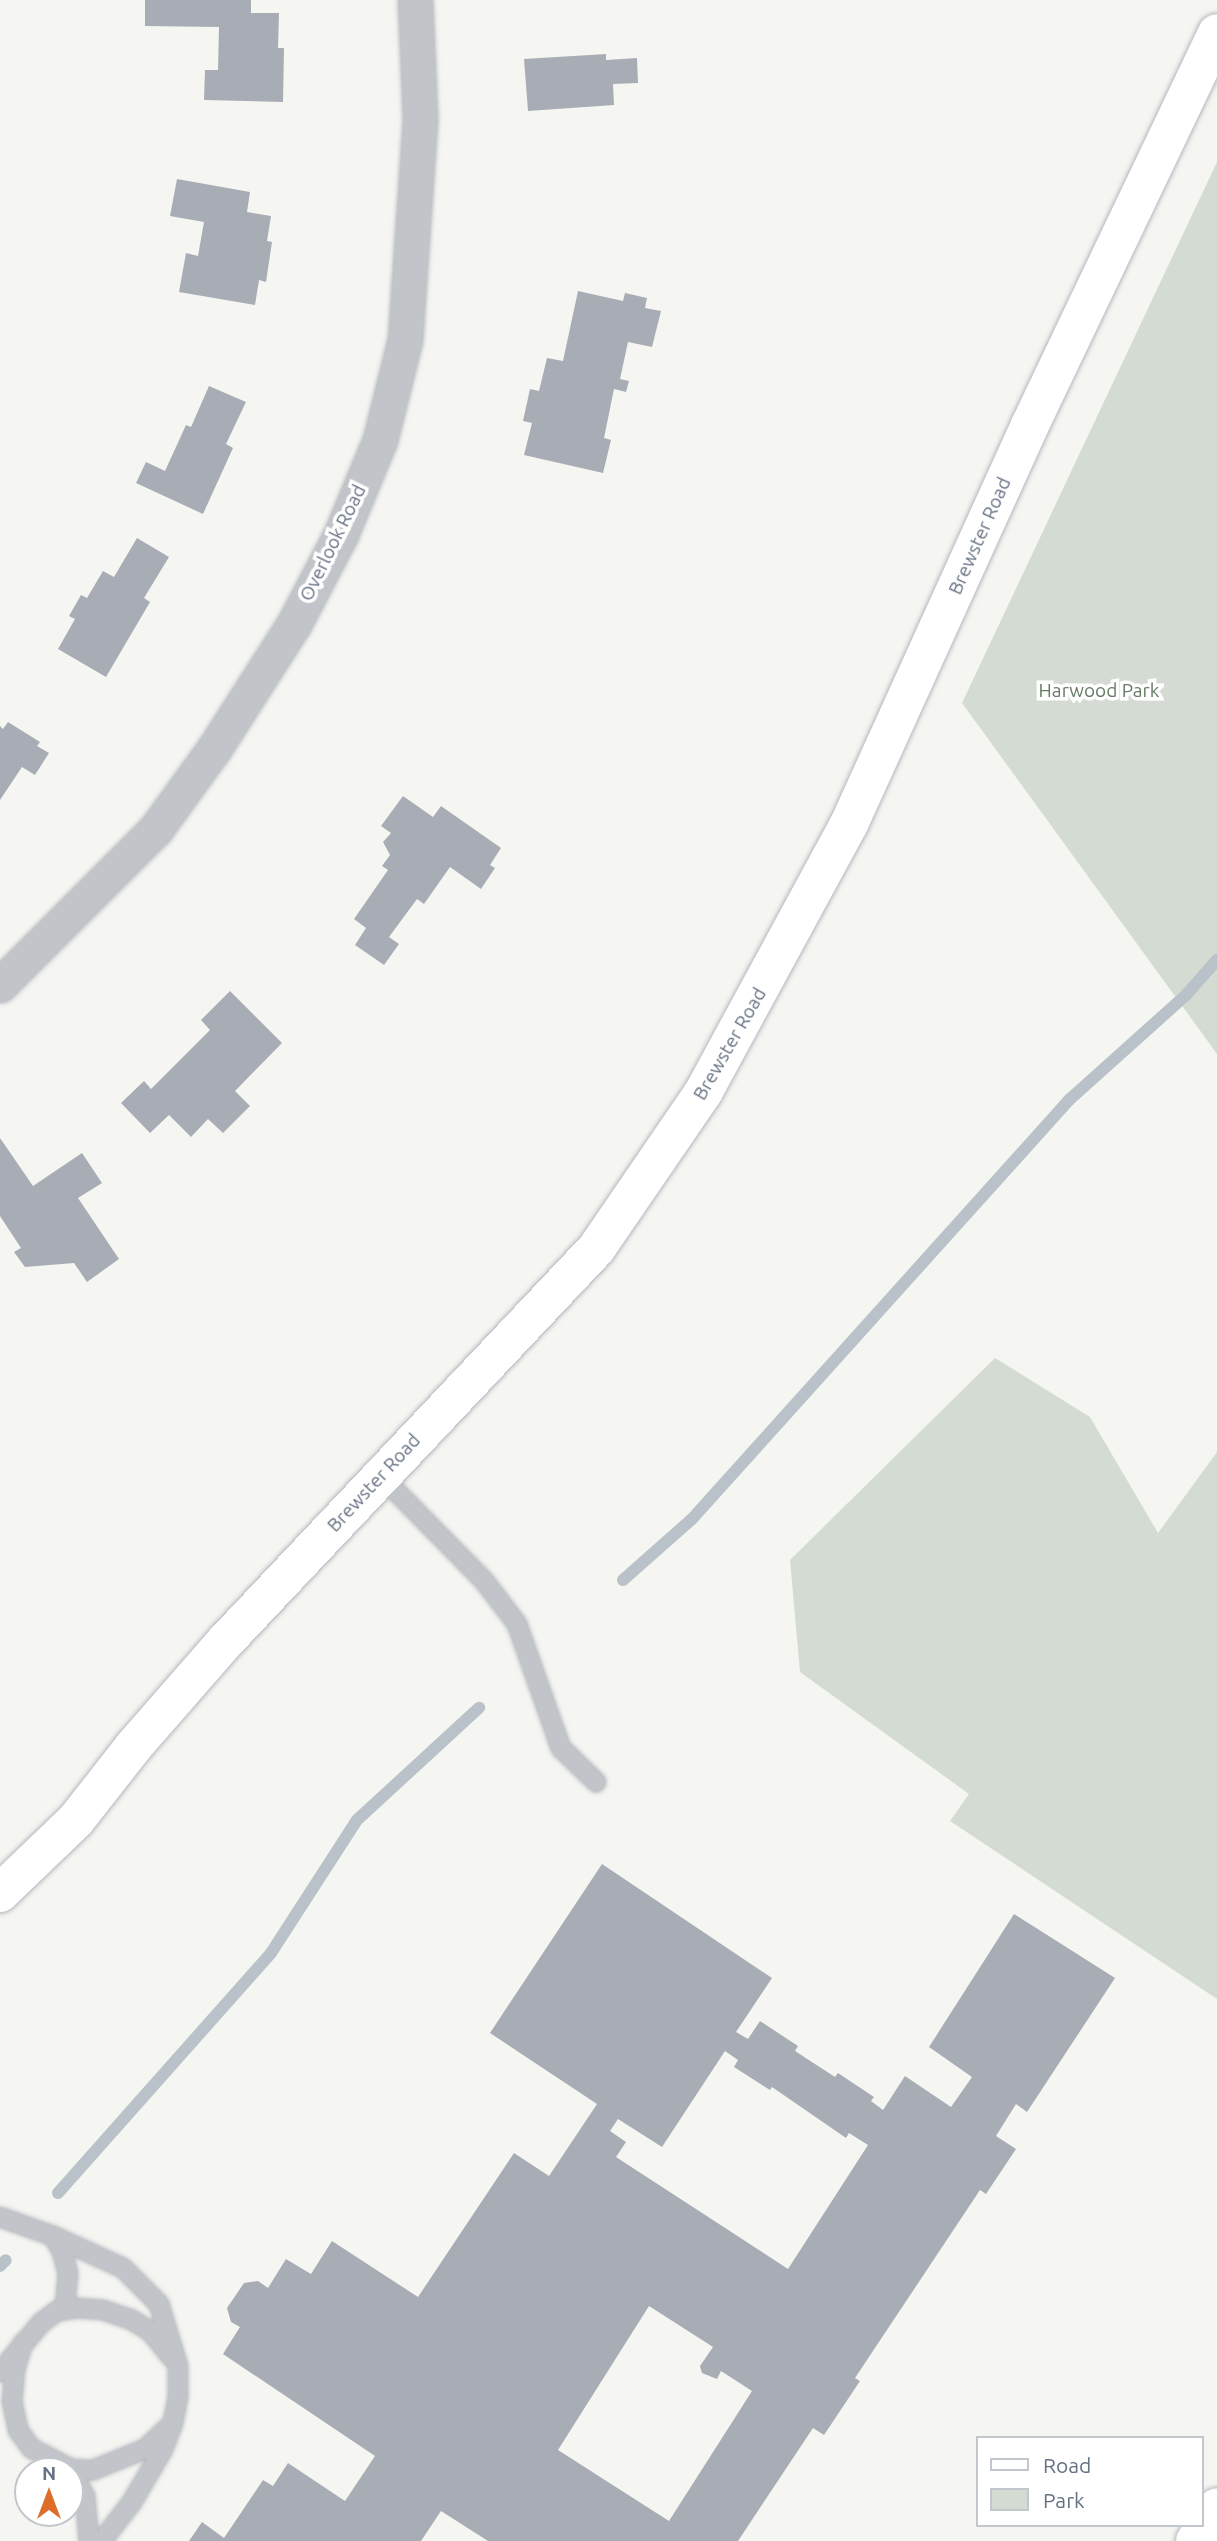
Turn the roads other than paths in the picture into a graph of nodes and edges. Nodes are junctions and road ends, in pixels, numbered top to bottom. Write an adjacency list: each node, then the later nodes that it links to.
1 (415, 0): 3 (street, Overlook Road)
2 (1217, 33): 4 (street, Brewster Road)
3 (0, 985)
4 (381, 1476): 5 (lane); 6 (street, Brewster Road)
5 (596, 1782)
6 (0, 1894)
7 (0, 2217): 8 (lane)
8 (53, 2236): 9 (lane); 11 (lane)
9 (65, 2309): 10 (lane); 11 (lane)
10 (23, 2343): 12 (lane); 14 (lane)
11 (178, 2366): 13 (lane)
12 (0, 2372)
13 (173, 2423): 15 (lane); 19 (lane)
14 (49, 2457)
15 (84, 2470)
16 (84, 2494): 18 (lane)
17 (1217, 2507): 20 (street)
18 (89, 2541)
19 (102, 2541)
20 (1195, 2541)

